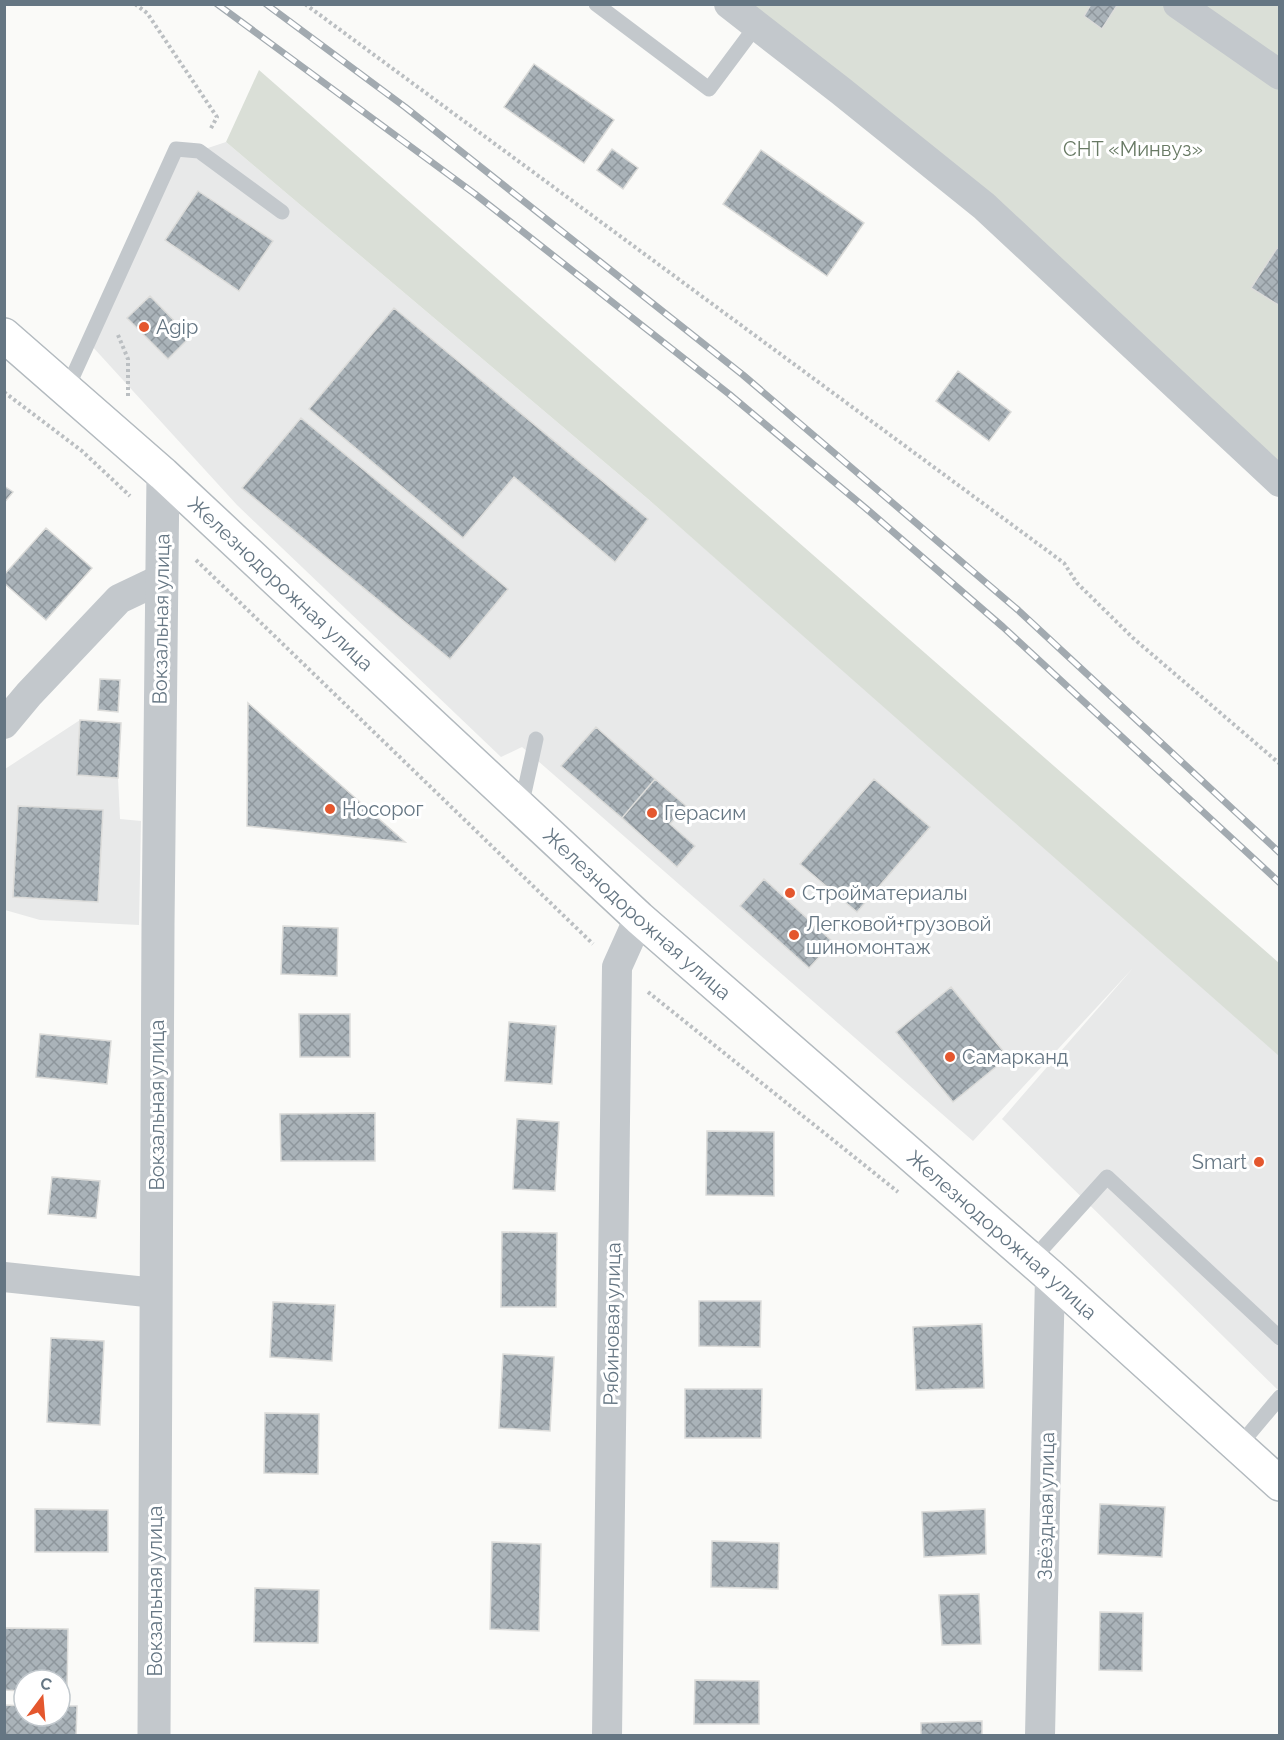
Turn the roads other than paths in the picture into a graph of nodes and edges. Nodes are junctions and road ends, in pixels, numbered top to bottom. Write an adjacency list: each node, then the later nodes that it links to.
1 (596, 4): 4 (lane)
2 (729, 4): 4 (street)
3 (1178, 4): 5 (street)
4 (756, 26): 10 (street)
5 (1280, 75)
6 (282, 212): 8 (lane)
7 (4, 335): 8 (main road, Железнодорожная улица)
8 (67, 389): 9 (main road, Железнодорожная улица)
9 (163, 474): 11 (street, Вокзальная улица); 14 (main road, Железнодорожная улица)
10 (1280, 482)
11 (161, 579): 12 (street); 18 (street, Вокзальная улица)
12 (4, 724)
13 (536, 739): 14 (lane)
14 (521, 808): 15 (main road, Железнодорожная улица)
15 (639, 918): 16 (main road, Железнодорожная улица); 24 (street, Рябиновая улица)
16 (1041, 1268): 19 (lane); 21 (main road, Железнодорожная улица); 25 (street, Звёздная улица)
17 (4, 1277): 18 (street)
18 (156, 1293): 23 (street, Вокзальная улица)
19 (1280, 1338)
20 (1280, 1397): 21 (lane)
21 (1239, 1446): 22 (main road, Железнодорожная улица)
22 (1280, 1484)
23 (154, 1736)
24 (607, 1736)
25 (1040, 1736)

